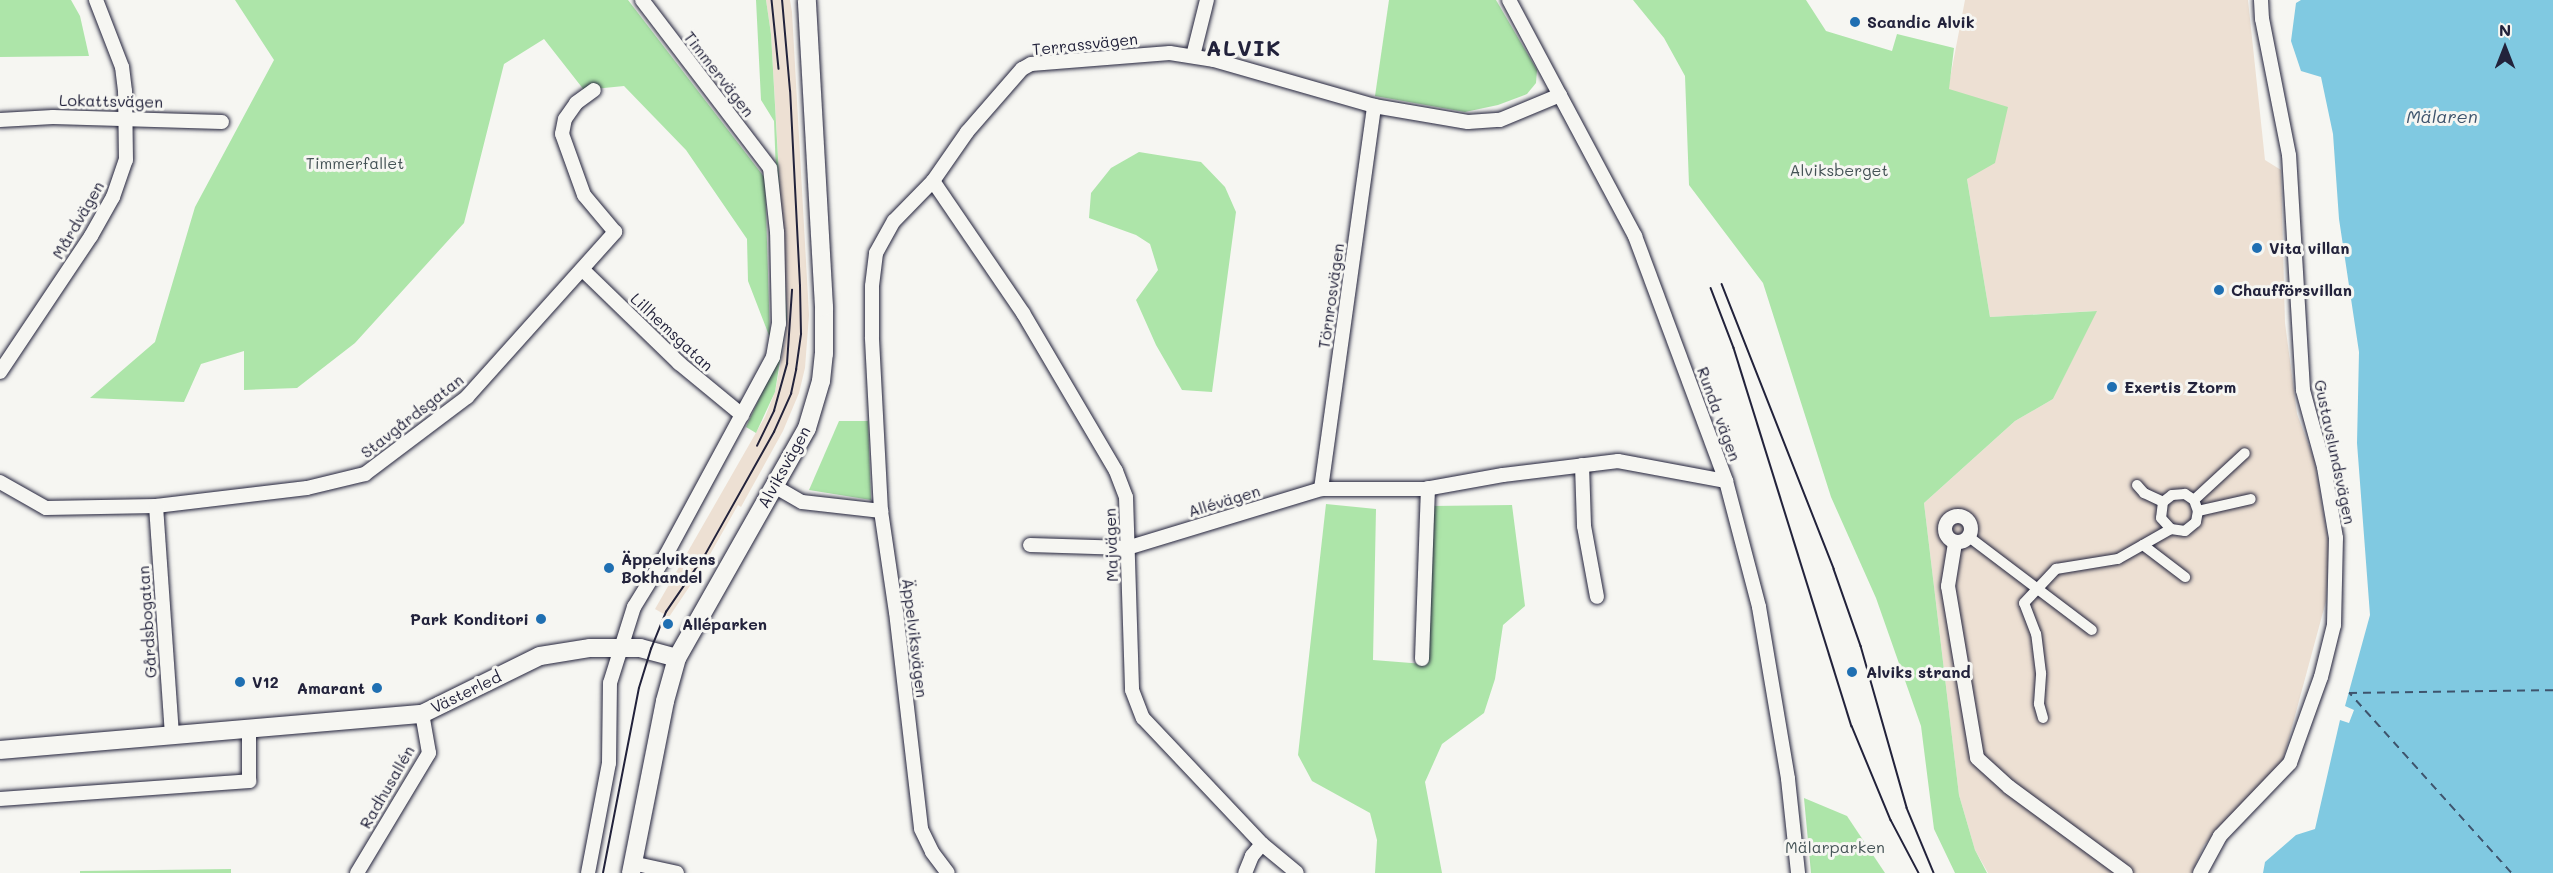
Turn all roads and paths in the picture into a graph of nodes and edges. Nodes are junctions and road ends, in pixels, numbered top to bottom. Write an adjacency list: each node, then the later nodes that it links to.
1 (96, 0): 11 (street, Mårdvägen)
2 (642, 0): 17 (street, Timmervägen)
3 (807, 0): 23 (street, Alviksvägen)
4 (1207, 0): 7 (street)
5 (1509, 0): 9 (street, Runda vägen)
6 (2261, 0): 61 (street, Gustavslundsvägen)
7 (1193, 56): 10 (street, Terrassvägen); 14 (street, Terrassvägen)
8 (594, 90): 15 (street, Stavgårdsgatan)
9 (1560, 96): 10 (street, Terrassvägen); 20 (street, Runda vägen)
10 (1374, 106): 25 (street, Törnrosvägen)
11 (126, 119): 12 (street, Lokattsvägen); 13 (street, Lokattsvägen); 16 (street, Mårdvägen)
12 (0, 120)
13 (222, 122)
14 (933, 181): 30 (street, Terrassvägen); 37 (street, Majvägen)
15 (583, 270): 17 (street, Lillhemsgatan); 29 (street, Stavgårdsgatan)
16 (0, 372)
17 (742, 415): 42 (street)
18 (2245, 453): 27 (street)
19 (1582, 465): 20 (street, Allévägen); 24 (street, Allévägen); 40 (street)
20 (1726, 481): 59 (street, Runda vägen)
21 (0, 482): 29 (street, Stavgårdsgatan)
22 (2137, 485): 28 (street)
23 (774, 486): 30 (street); 43 (street, Alviksvägen)
24 (1428, 488): 25 (street, Allévägen); 44 (street)
25 (1321, 489): 37 (street, Allévägen)
26 (2251, 499): 31 (street)
27 (2194, 500): 28 (street); 31 (street)
28 (2163, 502): 32 (street)
29 (156, 506): 48 (street, Gårdsbogatan)
30 (880, 511): 56 (street, Äppelviksvägen)
31 (2198, 511): 32 (street)
32 (2171, 530): 36 (street)
33 (1969, 537): 34 (street); 34 (street); 39 (street)
34 (1955, 543): 60 (street)
35 (1030, 544): 37 (street, Allévägen)
36 (2143, 545): 38 (street); 39 (street)
37 (1127, 548): 51 (street, Majvägen)
38 (2185, 577)
39 (2038, 588): 41 (street); 46 (street)
40 (1597, 597)
41 (2092, 630)
42 (620, 648): 43 (street, Västerled); 45 (street, Västerled); 54 (street)
43 (677, 658): 52 (street, Alviksvägen)
44 (1422, 658)
45 (422, 714): 47 (street, Västerled); 53 (street, Radhusallén)
46 (2043, 717)
47 (249, 729): 48 (street, Västerled); 50 (street)
48 (172, 736): 49 (street, Västerled)
49 (0, 750)
50 (0, 799)
51 (1262, 844): 57 (street); 58 (street, Majvägen)
52 (632, 868): 55 (street)
53 (357, 873)
54 (588, 873)
55 (678, 873)
56 (948, 873)
57 (1245, 873)
58 (1297, 873)
59 (1798, 873)
60 (2126, 873)
61 (2200, 873)

